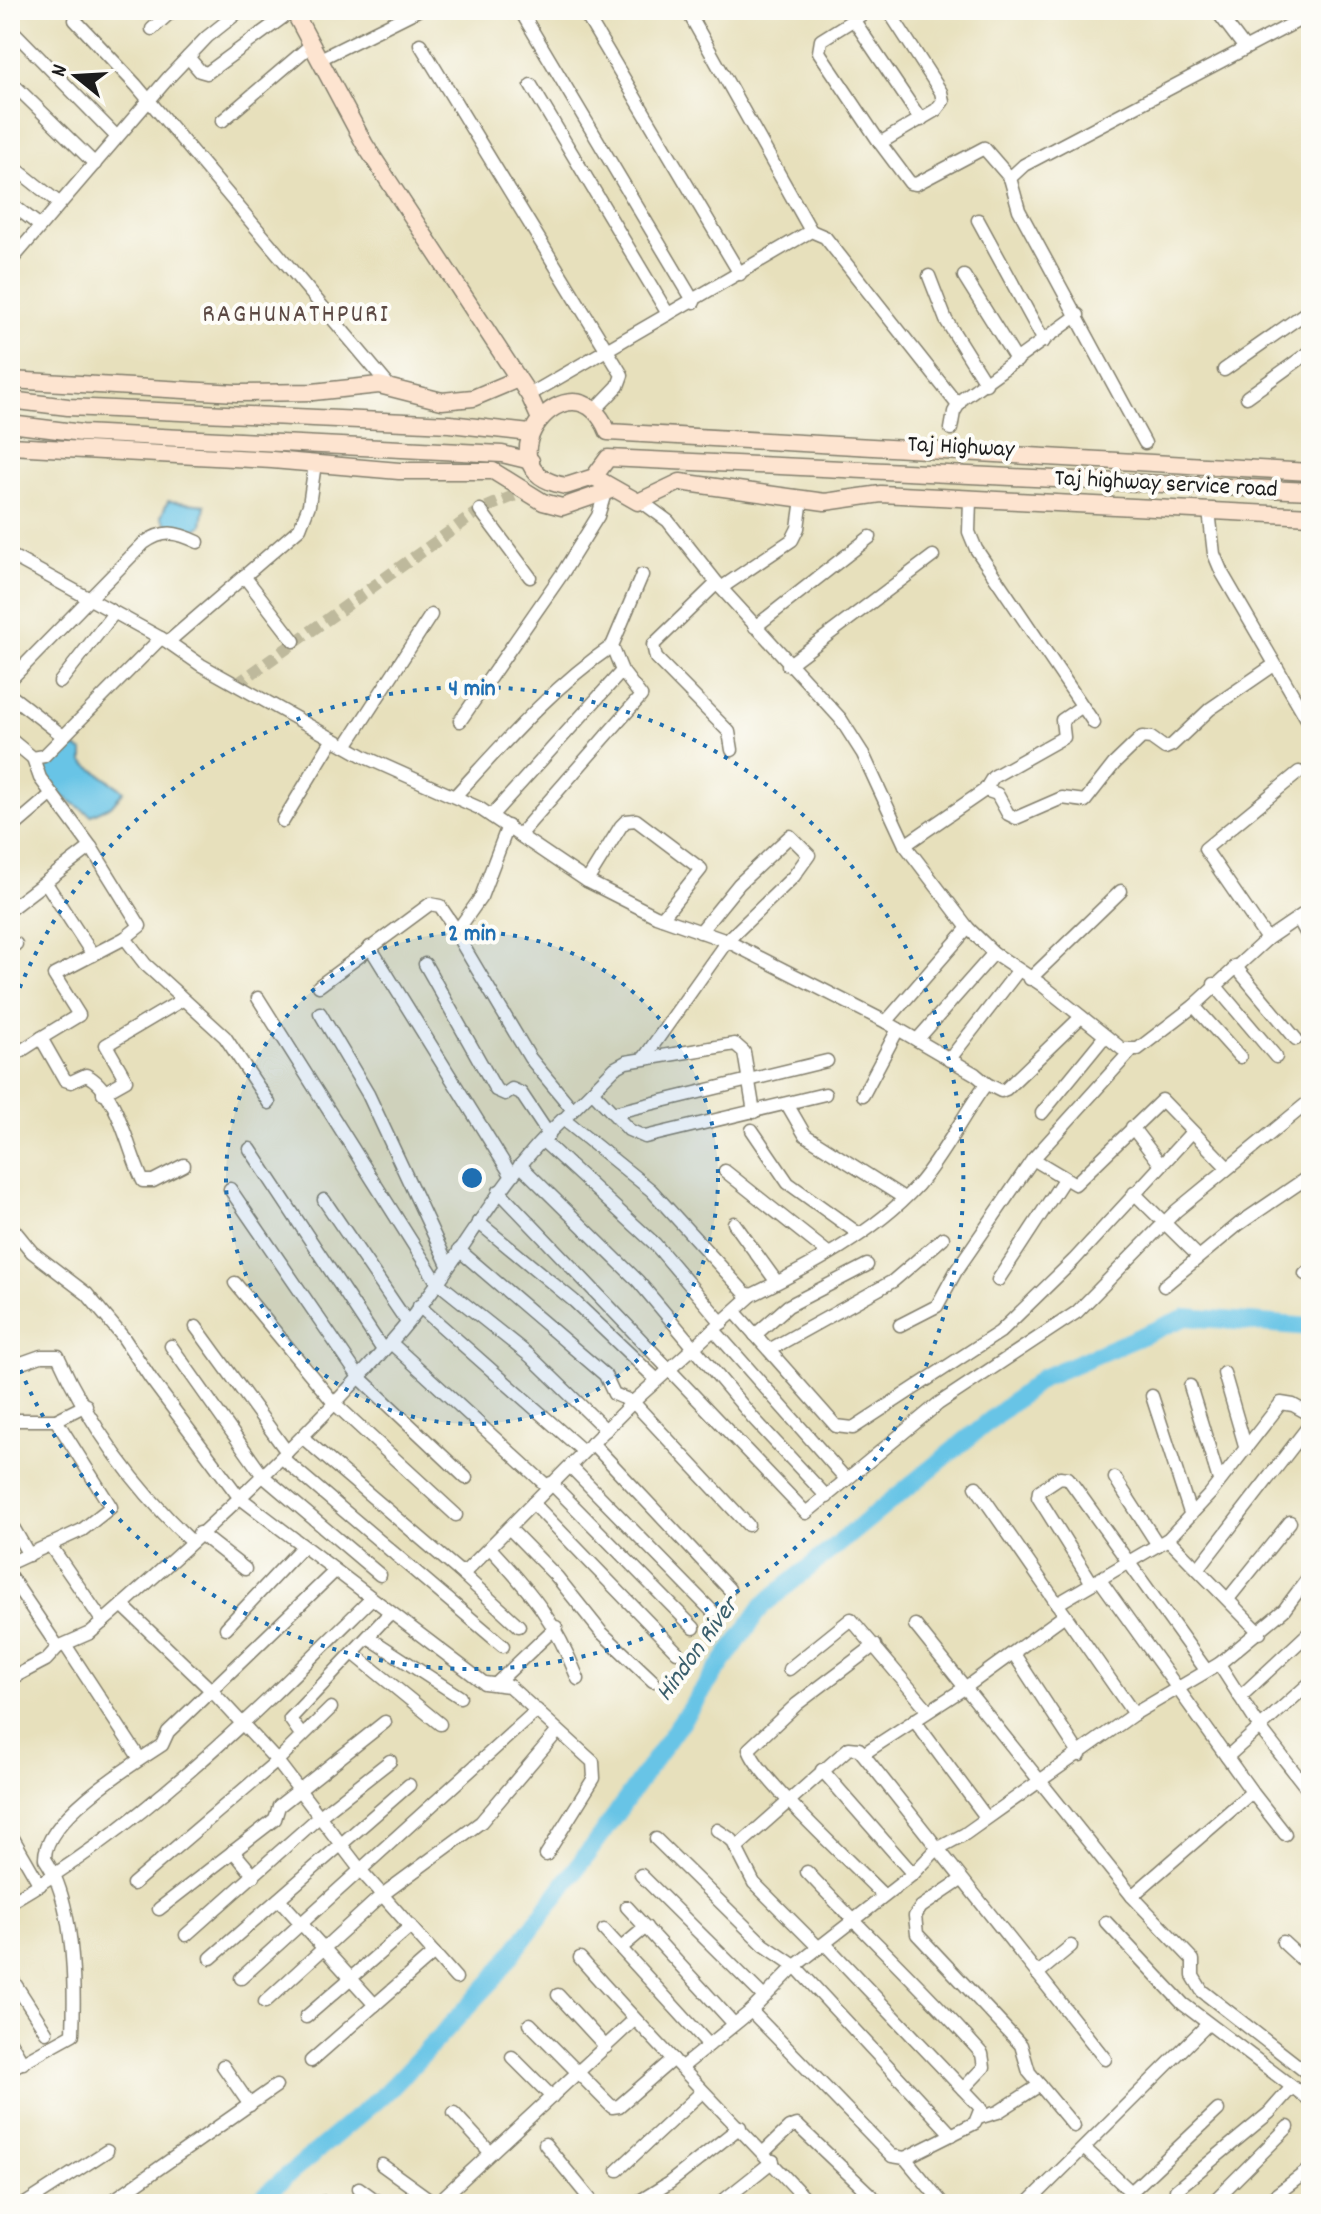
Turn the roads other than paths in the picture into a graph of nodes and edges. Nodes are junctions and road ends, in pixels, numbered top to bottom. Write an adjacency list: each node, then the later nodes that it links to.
1 (173, 10): 15 (street)
2 (241, 10): 20 (street)
3 (293, 10): 19 (main road); 20 (street)
4 (418, 10): 12 (street)
5 (520, 10): 40 (street)
6 (687, 10): 35 (street)
7 (869, 10): 13 (street)
8 (888, 10): 24 (street)
9 (1220, 11): 18 (street)
10 (585, 13): 37 (street)
11 (1311, 14): 18 (street)
12 (396, 15): 19 (street)
13 (853, 19): 24 (street); 27 (street)
14 (75, 20): 23 (street)
15 (152, 29)
16 (14, 32): 26 (street)
17 (420, 44): 45 (street)
18 (1244, 47): 30 (street)
19 (315, 53): 25 (street); 49 (main road)
20 (188, 57): 23 (street)
21 (10, 81): 29 (street)
22 (531, 85): 42 (street)
23 (148, 101): 26 (street); 52 (street)
24 (921, 120): 27 (street)
25 (222, 121)
26 (117, 137): 29 (street)
27 (880, 143): 30 (street)
28 (10, 164): 32 (street)
29 (95, 164): 32 (street)
30 (1010, 178): 43 (street)
31 (10, 203): 34 (street)
32 (59, 203): 34 (street)
33 (978, 220): 44 (street)
34 (39, 225): 36 (street)
35 (811, 231): 37 (street); 57 (street)
36 (10, 262)
37 (740, 274): 40 (street)
38 (929, 276): 51 (street)
39 (964, 276): 47 (street)
40 (694, 302): 42 (street)
41 (1311, 309): 48 (street)
42 (668, 314): 45 (street)
43 (1078, 315): 44 (street); 64 (street)
44 (1044, 341): 47 (street)
45 (607, 349): 53 (street); 58 (street)
46 (1311, 351): 54 (street)
47 (1017, 361): 51 (street)
48 (1224, 370)
49 (518, 379): 53 (main road); 56 (main road)
50 (10, 380): 52 (main road)
51 (986, 384): 57 (street)
52 (390, 387): 56 (main road)
53 (529, 395): 59 (main road)
54 (1247, 397)
55 (10, 400): 61 (main road)
56 (442, 401): 61 (main road)
57 (957, 404): 62 (street)
58 (593, 412): 59 (main road); 68 (main road)
59 (539, 417): 63 (main road)
60 (10, 424): 66 (main road)
61 (460, 425): 63 (main road)
62 (951, 429)
63 (530, 433): 66 (main road)
64 (1145, 443)
65 (10, 446): 67 (main road)
66 (531, 461): 69 (main road)
67 (315, 464): 70 (main road); 83 (street)
68 (1311, 472)
69 (594, 477): 70 (main road); 71 (main road, Taj Highway)
70 (610, 491): 74 (main road); 100 (street)
71 (1311, 491)
72 (802, 499): 73 (main road, Taj highway service road); 74 (main road, Taj highway service road); 85 (street)
73 (970, 499): 76 (main road, Taj highway service road); 99 (street)
74 (642, 502): 85 (street)
75 (480, 510): 84 (street)
76 (1209, 511): 77 (main road, Taj highway service road); 94 (street)
77 (1311, 516)
78 (870, 537): 89 (street)
79 (198, 542): 86 (street)
80 (10, 555): 86 (street)
81 (933, 556): 93 (street)
82 (642, 575): 92 (street)
83 (244, 576): 90 (street); 91 (street)
84 (530, 577)
85 (719, 586): 89 (street); 107 (street)
86 (89, 599): 87 (street); 96 (street)
87 (114, 613): 90 (street); 97 (street)
88 (431, 615): 106 (street)
89 (755, 627): 93 (street)
90 (164, 640): 103 (street); 105 (street)
91 (294, 641)
92 (612, 646): 95 (street); 112 (street)
93 (788, 665): 117 (street)
94 (1274, 665): 102 (street); 110 (street)
95 (622, 671): 113 (street); 116 (street)
96 (10, 680)
97 (60, 682)
98 (10, 695): 103 (street)
99 (1081, 707): 101 (street); 110 (street)
100 (460, 721)
101 (1094, 723)
102 (1311, 726)
103 (63, 736): 108 (street)
104 (10, 739): 108 (street)
105 (333, 739): 106 (street); 114 (street)
106 (346, 746): 112 (street)
107 (732, 750)
108 (33, 758): 111 (street)
109 (1299, 772): 130 (street)
110 (985, 790): 117 (street)
111 (52, 794): 115 (street); 118 (street)
112 (455, 796): 113 (street)
113 (491, 816): 116 (street)
114 (283, 821)
115 (10, 830)
116 (514, 830): 119 (street); 127 (street)
117 (905, 845): 126 (street)
118 (91, 847): 120 (street); 129 (street)
119 (587, 881): 124 (street); 124 (street)
120 (46, 883): 122 (street); 135 (street)
121 (1121, 891): 139 (street)
122 (10, 909)
123 (1311, 909): 125 (street)
124 (662, 918): 128 (street)
125 (1298, 918): 130 (street); 132 (street)
126 (968, 928): 134 (street); 147 (street)
127 (457, 931): 133 (street); 172 (street)
128 (700, 932): 131 (street); 131 (street)
129 (125, 938): 135 (street); 143 (street)
130 (1267, 939): 137 (street)
131 (727, 941): 147 (street); 157 (street)
132 (1311, 942)
133 (370, 947): 141 (street); 182 (street)
134 (994, 953): 138 (street); 152 (street)
135 (93, 955): 150 (street)
136 (425, 964): 176 (street)
137 (1235, 966): 140 (street); 151 (street)
138 (1018, 971): 139 (street); 158 (street)
139 (1030, 979): 146 (street)
140 (1214, 984): 144 (street); 155 (street)
141 (319, 986)
142 (258, 998): 204 (street)
143 (182, 1000): 163 (street); 167 (street)
144 (1194, 1006): 153 (street); 154 (street)
145 (320, 1013): 200 (street)
146 (1081, 1017): 149 (street); 161 (street)
147 (886, 1022): 148 (street)
148 (898, 1029): 152 (street); 165 (street)
149 (1105, 1036): 153 (street); 171 (street)
150 (41, 1038): 156 (street); 163 (street)
151 (1296, 1039)
152 (917, 1040): 158 (street)
153 (1130, 1052): 178 (street)
154 (1240, 1057)
155 (1276, 1057)
156 (10, 1058)
157 (644, 1058): 160 (street); 162 (street)
158 (949, 1060): 161 (street)
159 (827, 1061): 160 (street)
160 (748, 1079): 169 (street); 170 (street)
161 (987, 1084): 189 (street)
162 (592, 1091): 170 (street); 172 (street)
163 (103, 1093): 179 (street)
164 (825, 1094): 168 (street)
165 (863, 1095)
166 (1311, 1100): 181 (street)
167 (269, 1103)
168 (787, 1104): 169 (street); 189 (street)
169 (754, 1112): 170 (street)
170 (613, 1113)
171 (1042, 1113)
172 (569, 1115): 176 (street); 207 (street)
173 (1132, 1127): 175 (street); 180 (street); 185 (street)
174 (752, 1130): 195 (street)
175 (1192, 1132): 180 (street); 181 (street)
176 (546, 1138): 182 (street); 213 (street)
177 (250, 1149): 216 (street)
178 (1033, 1159): 185 (street); 211 (street)
179 (184, 1165)
180 (1161, 1165): 188 (street)
181 (1226, 1166): 191 (street)
182 (515, 1169): 187 (street); 217 (street)
183 (725, 1171): 198 (street)
184 (1311, 1175): 199 (street)
185 (1064, 1179): 202 (street)
186 (230, 1189): 222 (street)
187 (499, 1191): 192 (street); 220 (street)
188 (1134, 1193): 191 (street); 218 (street)
189 (904, 1198): 195 (street)
190 (324, 1200): 210 (street)
191 (1165, 1221): 199 (street); 242 (street)
192 (478, 1222): 197 (street); 223 (street)
193 (734, 1223): 203 (street)
194 (10, 1225): 246 (street)
195 (859, 1234): 198 (street)
196 (943, 1238): 218 (street)
197 (459, 1250): 200 (street); 226 (street)
198 (828, 1253): 203 (street)
199 (1198, 1256): 206 (street)
200 (448, 1265): 204 (street)
201 (867, 1265): 214 (street)
202 (998, 1280)
203 (776, 1281): 207 (street)
204 (437, 1282): 208 (street); 233 (street)
205 (235, 1283): 227 (street)
206 (1164, 1286)
207 (752, 1295): 209 (street)
208 (419, 1306): 210 (street); 235 (street)
209 (735, 1312): 213 (street); 214 (street)
210 (407, 1322): 216 (street)
211 (900, 1325)
212 (196, 1327): 237 (street)
213 (718, 1327): 217 (street); 242 (street)
214 (755, 1335): 218 (street)
215 (171, 1346): 239 (street)
216 (387, 1347): 222 (street); 244 (street)
217 (695, 1347): 220 (street); 247 (street)
218 (769, 1350)
219 (10, 1367): 228 (street)
220 (669, 1369): 223 (street); 247 (street)
221 (1224, 1373): 236 (street)
222 (359, 1377): 227 (street); 240 (street)
223 (657, 1380): 226 (street)
224 (1190, 1386): 243 (street)
225 (1152, 1396): 249 (street)
226 (633, 1402): 233 (street); 253 (street)
227 (334, 1403): 234 (street); 250 (street)
228 (86, 1405): 231 (street); 255 (street)
229 (1311, 1415): 236 (street)
230 (10, 1420): 231 (street)
231 (56, 1420): 257 (street)
232 (1311, 1423): 264 (street)
233 (606, 1430): 235 (street)
234 (302, 1437): 237 (street); 266 (street)
235 (587, 1447): 238 (street); 271 (street)
236 (1246, 1449): 243 (street)
237 (284, 1455): 239 (street); 289 (street)
238 (570, 1466): 244 (street); 276 (street)
239 (263, 1476): 246 (street); 268 (street)
240 (466, 1478)
241 (1115, 1478): 256 (street)
242 (846, 1479): 247 (street)
243 (1219, 1480): 249 (street)
244 (550, 1485): 248 (street); 284 (street)
245 (976, 1487): 274 (street)
246 (239, 1497): 255 (street); 258 (street)
247 (827, 1497)
248 (533, 1503): 254 (street); 291 (street)
249 (1190, 1513): 256 (street)
250 (456, 1515)
251 (10, 1522): 260 (street)
252 (1290, 1522): 273 (street)
253 (748, 1525)
254 (509, 1528): 259 (street); 299 (street)
255 (195, 1537): 263 (street); 275 (street)
256 (1163, 1542): 262 (street); 264 (street)
257 (50, 1545): 260 (street); 279 (street)
258 (303, 1546): 265 (street); 283 (street)
259 (490, 1548): 266 (street); 282 (street)
260 (29, 1555): 261 (street)
261 (10, 1563)
262 (1129, 1564): 270 (street); 270 (street); 296 (street)
263 (245, 1569)
264 (1198, 1569): 273 (street)
265 (335, 1571): 272 (street); 304 (street)
266 (459, 1571): 281 (street)
267 (1311, 1574): 286 (street)
268 (380, 1575)
269 (10, 1576): 290 (street)
270 (1096, 1581): 274 (street); 303 (street)
271 (729, 1589)
272 (371, 1599): 277 (street); 313 (street)
273 (1228, 1599): 286 (street)
274 (1057, 1604): 278 (street)
275 (122, 1605): 279 (street); 304 (street)
276 (712, 1611)
277 (390, 1613): 287 (street); 301 (street)
278 (1065, 1615): 293 (street); 310 (street)
279 (103, 1622): 290 (street)
280 (915, 1625): 302 (street)
281 (519, 1626)
282 (556, 1627): 298 (street); 301 (street)
283 (226, 1628)
284 (694, 1628)
285 (1311, 1631): 306 (street)
286 (1260, 1633): 294 (street)
287 (368, 1637): 292 (street); 305 (street)
288 (875, 1645): 295 (street); 309 (street); 330 (street)
289 (503, 1646)
290 (62, 1647): 297 (street); 321 (street)
291 (677, 1652)
292 (353, 1653): 314 (street); 317 (street)
293 (1014, 1654): 302 (street); 319 (street)
294 (1219, 1664): 296 (street); 306 (street)
295 (789, 1669)
296 (1206, 1670): 303 (street)
297 (10, 1679)
298 (578, 1679)
299 (653, 1681)
300 (1311, 1682): 315 (street)
301 (497, 1683): 308 (street)
302 (966, 1687): 309 (street); 325 (street)
303 (1176, 1687): 310 (street); 320 (street)
304 (212, 1691): 313 (street); 321 (street)
305 (460, 1697)
306 (1240, 1697): 315 (street)
307 (331, 1708): 317 (street)
308 (537, 1710): 316 (street); 342 (street)
309 (928, 1710): 311 (street)
310 (1134, 1714): 319 (street)
311 (914, 1720): 318 (street); 332 (street)
312 (385, 1722): 327 (street)
313 (244, 1724): 322 (street); 344 (street)
314 (440, 1724)
315 (1260, 1728): 320 (street); 328 (street)
316 (558, 1731): 341 (street); 351 (street)
317 (302, 1736): 322 (street)
318 (863, 1754): 324 (street); 339 (street)
319 (1080, 1755): 325 (street)
320 (1227, 1757): 329 (street)
321 (140, 1759): 344 (street)
322 (277, 1761): 327 (street); 349 (street)
323 (390, 1761): 331 (street)
324 (822, 1770): 330 (street); 345 (street)
325 (1040, 1782): 332 (street); 353 (street)
326 (409, 1785): 337 (street)
327 (299, 1789): 331 (street); 340 (street)
328 (1309, 1791)
329 (1252, 1792): 335 (street); 353 (street)
330 (789, 1800): 338 (street); 352 (street)
331 (320, 1816): 337 (street); 347 (street)
332 (986, 1817): 339 (street)
333 (717, 1830): 338 (street)
334 (10, 1833): 350 (street)
335 (1285, 1834)
336 (656, 1839): 373 (street)
337 (340, 1843): 342 (street); 354 (street)
338 (736, 1848): 366 (street)
339 (937, 1849): 345 (street); 348 (street)
340 (233, 1851): 347 (street); 357 (street)
341 (546, 1855)
342 (362, 1872): 351 (street); 361 (street)
343 (807, 1872): 358 (street)
344 (56, 1874): 350 (street); 399 (street)
345 (913, 1874): 352 (street)
346 (641, 1875): 382 (street)
347 (254, 1876): 364 (street)
348 (961, 1880): 375 (street); 405 (street)
349 (133, 1884)
350 (40, 1885): 355 (street)
351 (382, 1895): 360 (street); 369 (street)
352 (883, 1895): 358 (street)
353 (1132, 1896): 380 (street)
354 (279, 1899): 361 (street); 371 (street)
355 (10, 1901)
356 (627, 1907): 362 (street)
357 (159, 1909)
358 (851, 1920): 366 (street); 408 (street)
359 (1106, 1922): 384 (street)
360 (411, 1926): 370 (street); 379 (street)
361 (301, 1927): 369 (street); 377 (street)
362 (646, 1927): 368 (street); 390 (street)
363 (604, 1930): 368 (street)
364 (186, 1935)
365 (1283, 1942): 374 (street)
366 (822, 1946): 373 (street); 408 (street)
367 (1071, 1946): 375 (street)
368 (621, 1948): 394 (street)
369 (324, 1951): 379 (street); 383 (street)
370 (434, 1953): 378 (street); 385 (street)
371 (211, 1958)
372 (580, 1958): 388 (street)
373 (795, 1966): 382 (street); 419 (street)
374 (1311, 1968)
375 (1037, 1974): 397 (street)
376 (10, 1976): 392 (street)
377 (241, 1978)
378 (456, 1978)
379 (350, 1979): 385 (street); 387 (street)
380 (1202, 1991): 384 (street); 404 (street)
381 (558, 1995): 395 (street)
382 (764, 1997): 386 (street)
383 (265, 2002)
384 (1183, 2004): 391 (street)
385 (375, 2005): 398 (street)
386 (751, 2011): 390 (street); 425 (street)
387 (306, 2017)
388 (634, 2020): 395 (street); 400 (street)
389 (530, 2024): 403 (street)
390 (734, 2024): 394 (street)
391 (1208, 2024): 407 (street); 421 (street)
392 (46, 2032)
393 (10, 2041): 399 (street)
394 (709, 2045): 400 (street)
395 (606, 2047): 403 (street)
396 (512, 2057): 410 (street)
397 (1105, 2059)
398 (311, 2061)
399 (23, 2063): 402 (street)
400 (677, 2063): 403 (street); 409 (street)
401 (223, 2066): 412 (street)
402 (10, 2069)
403 (578, 2073): 410 (street)
404 (1311, 2076)
405 (1040, 2085): 415 (street); 416 (street)
406 (276, 2086): 412 (street)
407 (1292, 2087): 411 (street); 430 (street)
408 (963, 2089): 415 (street)
409 (702, 2092): 417 (street); 428 (street)
410 (552, 2097): 423 (street)
411 (1311, 2101)
412 (250, 2105): 433 (street)
413 (1218, 2110): 421 (street)
414 (454, 2113): 423 (street)
415 (978, 2118): 419 (street)
416 (1074, 2126)
417 (740, 2127): 424 (street); 437 (street)
418 (1288, 2127): 442 (street)
419 (952, 2135): 425 (street)
420 (545, 2144): 436 (street)
421 (1084, 2148): 441 (street)
422 (107, 2151): 432 (street)
423 (490, 2152): 435 (street)
424 (768, 2157): 431 (street); 438 (street); 439 (street)
425 (905, 2158): 440 (street)
426 (382, 2165): 435 (street)
427 (1311, 2168): 443 (street)
428 (618, 2170)
429 (359, 2188): 434 (street)
430 (1176, 2190)
431 (801, 2201)
432 (25, 2204)
433 (108, 2204)
434 (381, 2204)
435 (436, 2204)
436 (594, 2204)
437 (635, 2204)
438 (719, 2204)
439 (880, 2204)
440 (943, 2204)
441 (1027, 2204)
442 (1211, 2204)
443 (1264, 2204)

